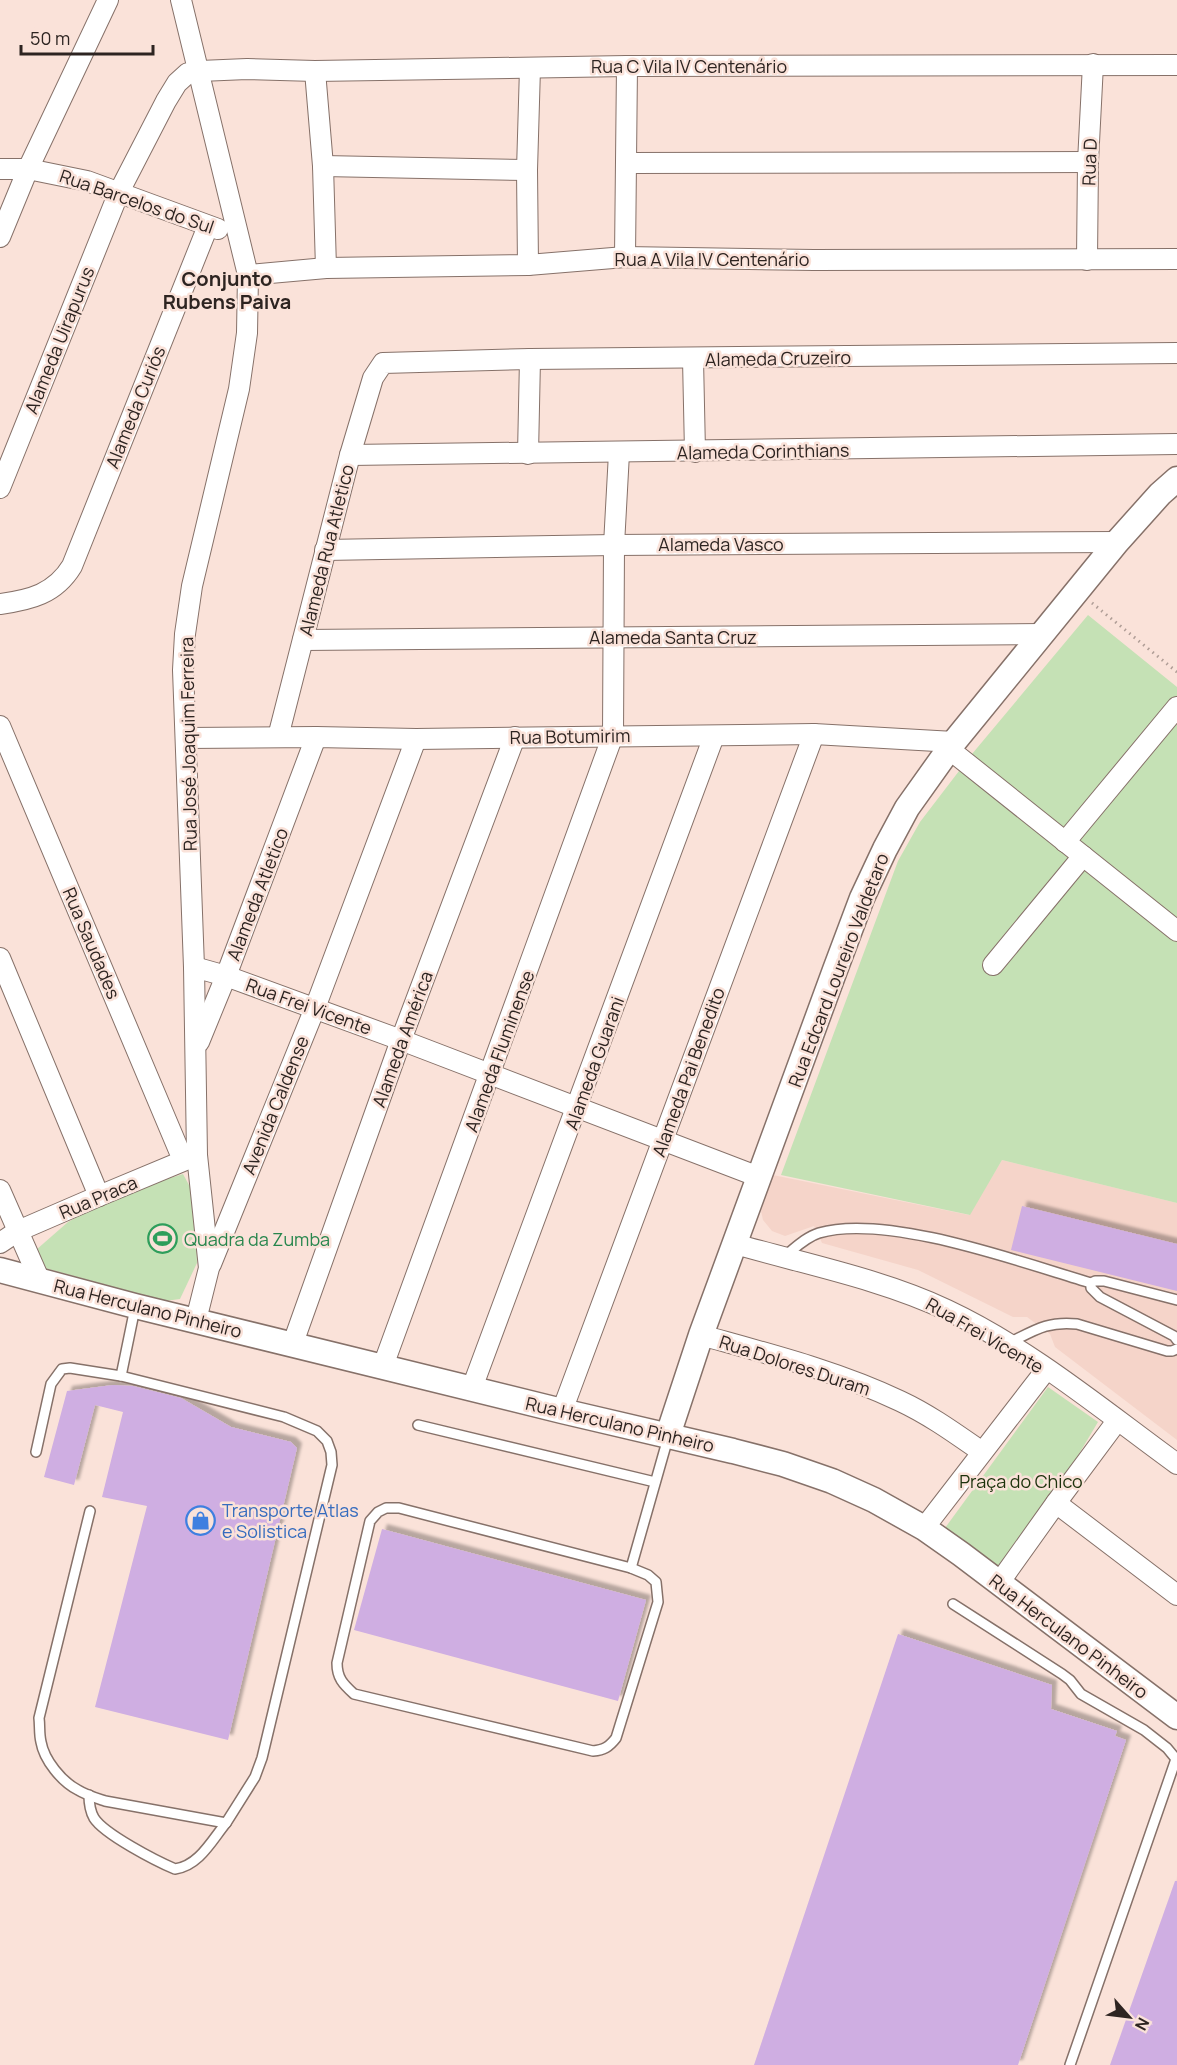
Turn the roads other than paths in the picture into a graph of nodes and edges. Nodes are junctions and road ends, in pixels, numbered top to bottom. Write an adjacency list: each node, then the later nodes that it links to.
1 (108, 0): 12 (street)
2 (182, 0): 7 (street, Rua José Joaquim Ferreira)
3 (1093, 64): 4 (street, Rua C Vila IV Centenário); 5 (street, Rua C Vila IV Centenário); 9 (street, Rua D)
4 (1177, 65)
5 (627, 66): 6 (street, Rua C Vila IV Centenário); 10 (street)
6 (530, 68): 8 (street, Rua C Vila IV Centenário); 14 (street)
7 (200, 70): 8 (street, Rua C Vila IV Centenário); 15 (street, Alameda Uirapurus); 17 (street, Rua José Joaquim Ferreira)
8 (315, 71): 11 (street)
9 (1088, 162): 10 (street); 21 (street, Rua D)
10 (627, 164): 19 (street)
11 (323, 166): 14 (street); 23 (street)
12 (28, 168): 13 (street, Rua Barcelos do Sul); 15 (street, Rua Barcelos do Sul); 18 (street)
13 (0, 169)
14 (527, 170): 22 (street)
15 (119, 192): 16 (street, Rua Barcelos do Sul); 35 (street, Alameda Uirapurus)
16 (208, 226): 17 (street, Rua Barcelos do Sul); 39 (street, Alameda Curiós)
17 (238, 234): 24 (street, Rua José Joaquim Ferreira)
18 (0, 237)
19 (625, 257): 21 (street, Rua A Vila IV Centenário); 22 (street, Rua A Vila IV Centenário)
20 (1177, 259): 21 (street, Rua A Vila IV Centenário)
21 (1087, 260)
22 (528, 265): 23 (street, Rua A Vila IV Centenário)
23 (326, 268): 24 (street, Rua A Vila IV Centenário)
24 (248, 275): 51 (street, Rua José Joaquim Ferreira)
25 (1177, 353): 27 (street, Alameda Cruzeiro)
26 (530, 359): 27 (street, Alameda Cruzeiro); 28 (street, Alameda Cruzeiro); 32 (street)
27 (693, 359): 30 (street)
28 (380, 366): 33 (street, Alameda Rua Atletico)
29 (1177, 444): 30 (street, Alameda Corinthians)
30 (695, 452): 31 (street, Alameda Corinthians)
31 (619, 453): 32 (street, Alameda Corinthians); 37 (street, Alameda Fluminense)
32 (528, 454): 33 (street, Alameda Corinthians)
33 (350, 455): 38 (street, Alameda Rua Atletico)
34 (1177, 479): 36 (street, Rua Edcard Loureiro Valdetaro)
35 (0, 488)
36 (1117, 542): 37 (street, Alameda Vasco); 40 (street, Rua Edcard Loureiro Valdetaro)
37 (614, 545): 38 (street, Alameda Vasco); 41 (street, Alameda Fluminense)
38 (325, 550): 42 (street, Alameda Rua Atletico)
39 (0, 604)
40 (1043, 634): 41 (street, Alameda Santa Cruz); 53 (street, Rua Edcard Loureiro Valdetaro)
41 (614, 637): 42 (street, Alameda Santa Cruz); 46 (street, Alameda Fluminense)
42 (303, 640): 48 (street, Alameda Rua Atletico)
43 (1177, 706): 54 (street)
44 (0, 726): 67 (street, Rua Saudades)
45 (814, 734): 47 (street, Rua Botumirim); 53 (street, Rua Botumirim); 66 (street, Alameda Pai Benedito)
46 (613, 735): 47 (street, Rua Botumirim); 50 (street, Rua Botumirim); 64 (street, Alameda Fluminense)
47 (714, 736): 65 (street, Alameda Guarani)
48 (278, 737): 49 (street, Rua Botumirim); 51 (street, Rua Botumirim)
49 (316, 737): 52 (street, Rua Botumirim); 60 (street, Alameda Atletico)
50 (515, 737): 52 (street, Rua Botumirim); 62 (street, Alameda América)
51 (186, 738): 59 (street, Rua José Joaquim Ferreira)
52 (416, 739): 61 (street, Avenida Caldense)
53 (952, 746): 54 (street); 68 (street, Rua Edcard Loureiro Valdetaro)
54 (1065, 842): 55 (street)
55 (1083, 856): 56 (street); 58 (street)
56 (1177, 931)
57 (0, 958): 70 (street)
58 (993, 965)
59 (194, 967): 60 (street, Rua Frei Vicente); 63 (street, Rua José Joaquim Ferreira)
60 (226, 976): 61 (street, Rua Frei Vicente); 63 (street, Alameda Atletico)
61 (315, 1008): 62 (street, Rua Frei Vicente); 75 (street, Avenida Caldense)
62 (401, 1040): 64 (street, Rua Frei Vicente); 84 (street, Alameda América)
63 (196, 1050): 67 (street, Rua José Joaquim Ferreira)
64 (491, 1074): 65 (street, Rua Frei Vicente); 87 (street, Alameda Fluminense)
65 (578, 1107): 66 (street, Rua Frei Vicente); 90 (street, Alameda Guarani)
66 (663, 1138): 68 (street, Rua Frei Vicente); 91 (street, Alameda Pai Benedito)
67 (190, 1158): 70 (street, Rua Praca); 75 (street, Rua José Joaquim Ferreira)
68 (759, 1177): 73 (street, Rua Edcard Loureiro Valdetaro)
69 (0, 1190): 71 (street)
70 (99, 1196): 71 (street, Rua Praca)
71 (18, 1232): 72 (street, Rua Praca); 77 (street)
72 (0, 1243)
73 (735, 1244): 74 (street, Rua Frei Vicente); 82 (street, Rua Edcard Loureiro Valdetaro)
74 (784, 1258): 78 (lane); 85 (street, Rua Frei Vicente)
75 (209, 1268): 81 (street, Rua José Joaquim Ferreira)
76 (0, 1270): 77 (street, Rua Herculano Pinheiro)
77 (40, 1281): 80 (street, Rua Herculano Pinheiro)
78 (1091, 1283): 79 (lane); 83 (lane)
79 (1177, 1300)
80 (135, 1305): 81 (street, Rua Herculano Pinheiro); 89 (lane)
81 (196, 1320): 84 (street, Rua Herculano Pinheiro)
82 (701, 1335): 94 (street, Rua Edcard Loureiro Valdetaro); 96 (street, Rua Dolores Duram)
83 (1177, 1340)
84 (293, 1343): 87 (street, Rua Herculano Pinheiro)
85 (1007, 1344): 86 (lane); 88 (street, Rua Frei Vicente)
86 (1177, 1349)
87 (383, 1366): 90 (street, Rua Herculano Pinheiro)
88 (1046, 1370): 92 (street, Rua Frei Vicente); 96 (street)
89 (121, 1376): 95 (lane); 108 (lane)
90 (472, 1388): 91 (street, Rua Herculano Pinheiro)
91 (562, 1411): 94 (street, Rua Herculano Pinheiro)
92 (1118, 1421): 97 (street, Rua Frei Vicente); 99 (street)
93 (418, 1425): 98 (lane)
94 (668, 1435): 98 (lane); 101 (street, Rua Herculano Pinheiro)
95 (36, 1452)
96 (982, 1452): 101 (street)
97 (1177, 1464)
98 (655, 1482): 102 (lane)
99 (1056, 1503): 103 (street); 104 (street)
100 (90, 1511): 107 (lane)
101 (924, 1528): 103 (street, Rua Herculano Pinheiro)
102 (631, 1568): 102 (lane)
103 (999, 1583): 106 (street, Rua Herculano Pinheiro)
104 (1177, 1595)
105 (953, 1604): 109 (lane)
106 (1177, 1717)
107 (89, 1795): 108 (lane); 108 (lane)
108 (226, 1823)
109 (1070, 2065)

